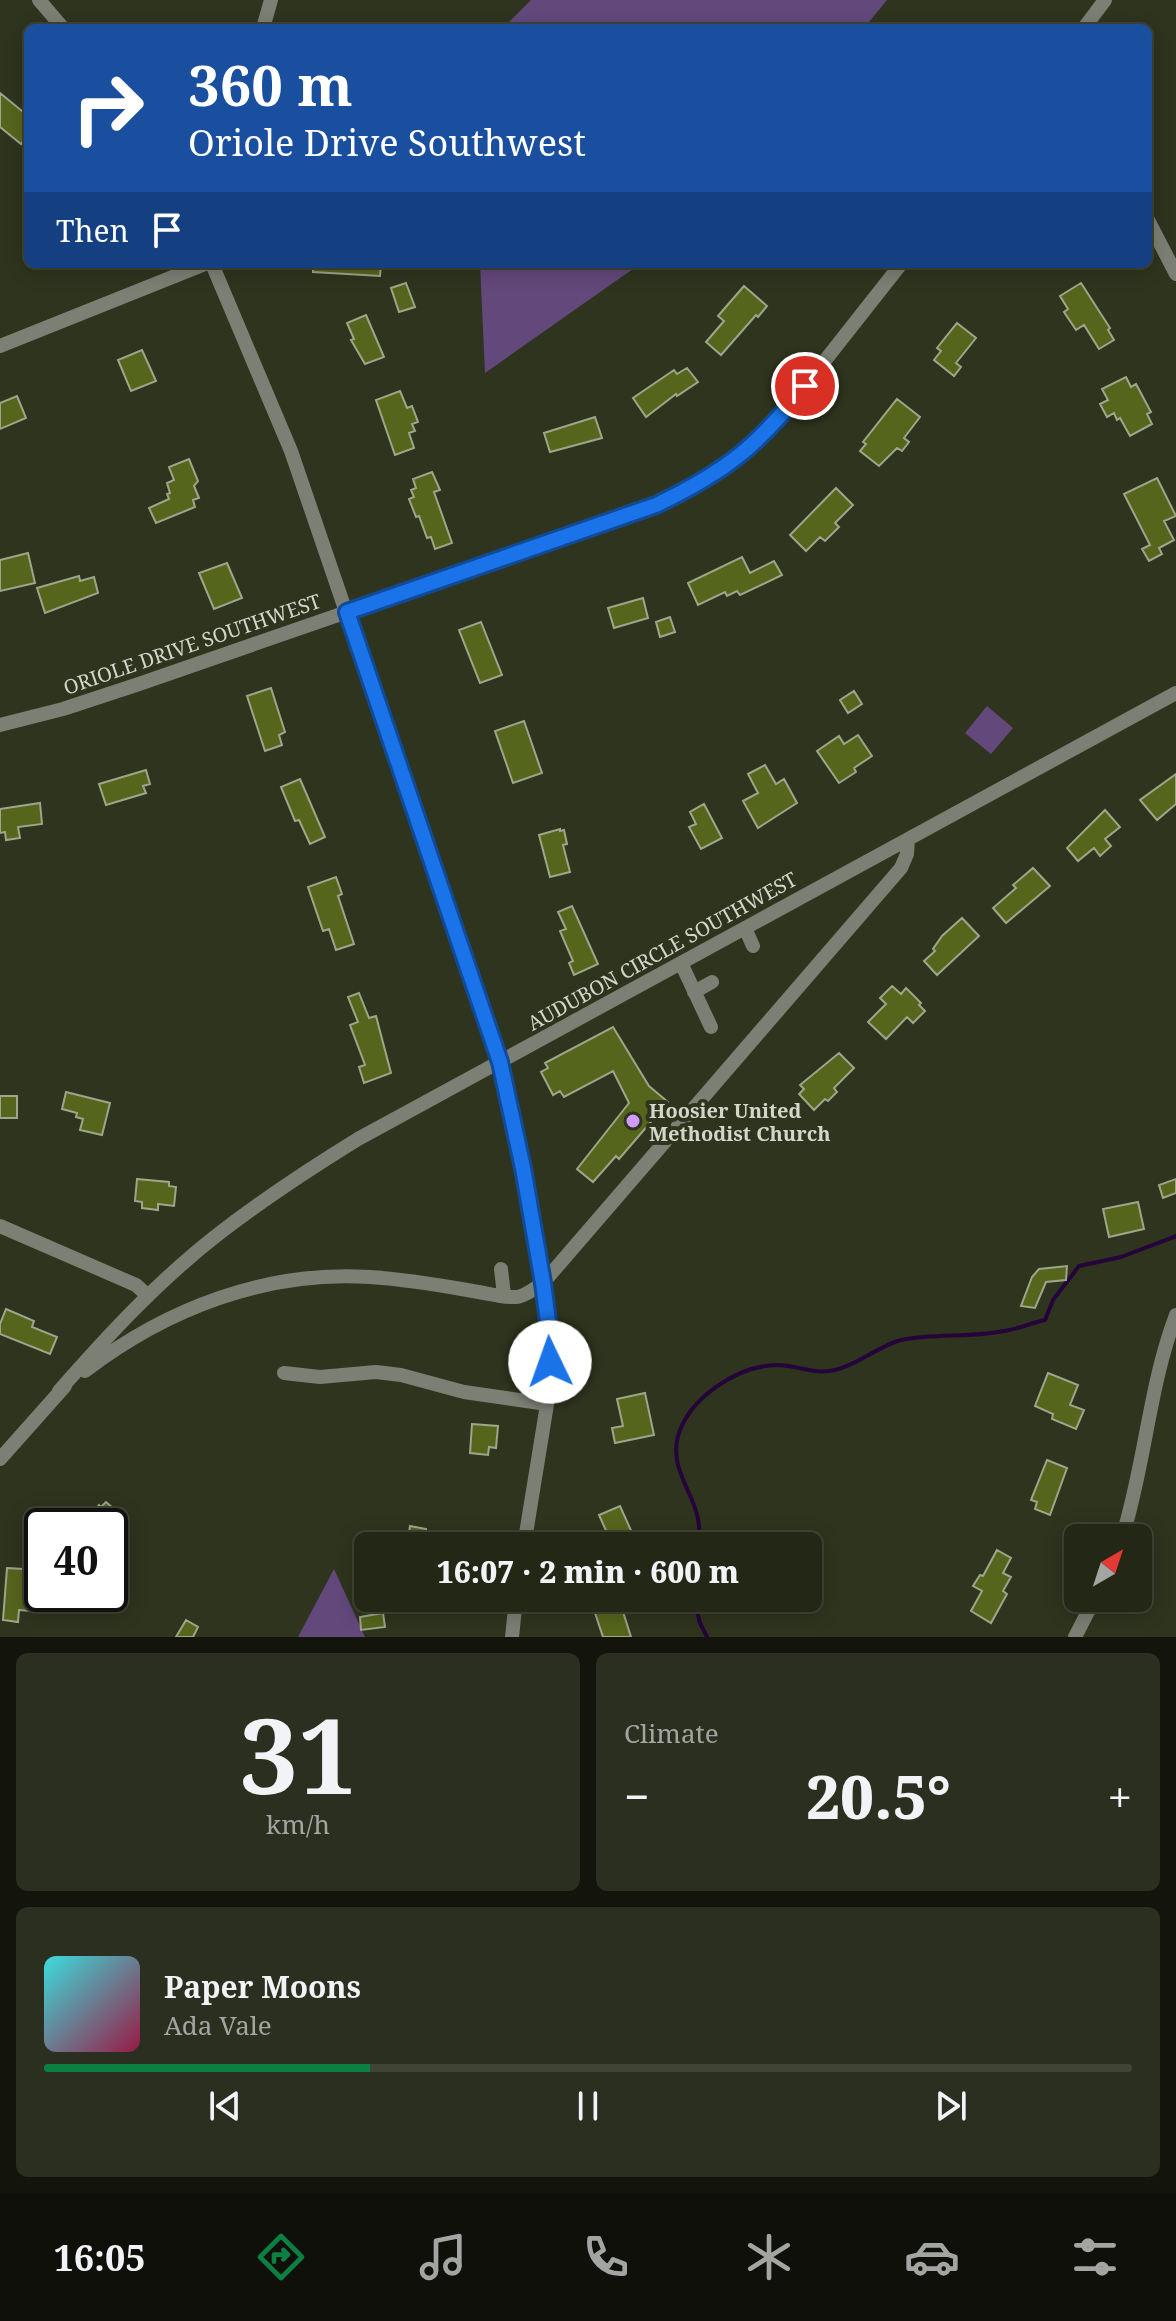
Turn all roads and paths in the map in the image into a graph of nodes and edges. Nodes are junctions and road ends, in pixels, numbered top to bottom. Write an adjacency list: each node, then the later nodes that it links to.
1 (39, 0): 4 (street)
2 (271, 0): 5 (street)
3 (1105, 0): 6 (street)
4 (60, 24)
5 (264, 24)
6 (1087, 24)
7 (1152, 228): 11 (street)
8 (195, 268): 12 (street)
9 (214, 268): 13 (street)
10 (898, 268): 13 (street, ORIOLE DRIVE SOUTHWEST)
11 (1176, 274)
12 (0, 346)
13 (347, 612): 15 (street, ORIOLE DRIVE SOUTHWEST); 23 (street)
14 (1176, 693): 16 (street, AUDUBON CIRCLE SOUTHWEST)
15 (0, 725)
16 (908, 839): 17 (street, AUDUBON CIRCLE SOUTHWEST); 26 (street)
17 (745, 928): 18 (street); 19 (street, AUDUBON CIRCLE SOUTHWEST)
18 (753, 946)
19 (681, 963): 21 (street); 23 (street, AUDUBON CIRCLE SOUTHWEST)
20 (712, 982): 21 (street)
21 (694, 992): 22 (street)
22 (711, 1027)
23 (500, 1062): 26 (street); 28 (street, AUDUBON CIRCLE SOUTHWEST)
24 (0, 1226): 28 (street)
25 (501, 1269): 27 (street)
26 (543, 1283): 27 (street); 32 (street)
27 (504, 1295): 31 (street)
28 (148, 1296): 31 (street, AUDUBON CIRCLE SOUTHWEST)
29 (1176, 1315): 34 (street)
30 (284, 1373): 32 (street)
31 (59, 1391): 33 (street)
32 (547, 1404): 35 (street)
33 (0, 1459)
34 (1126, 1524)
35 (526, 1532)
36 (515, 1612): 38 (street)
37 (1088, 1612): 39 (street)
38 (512, 1637)
39 (1075, 1637)

